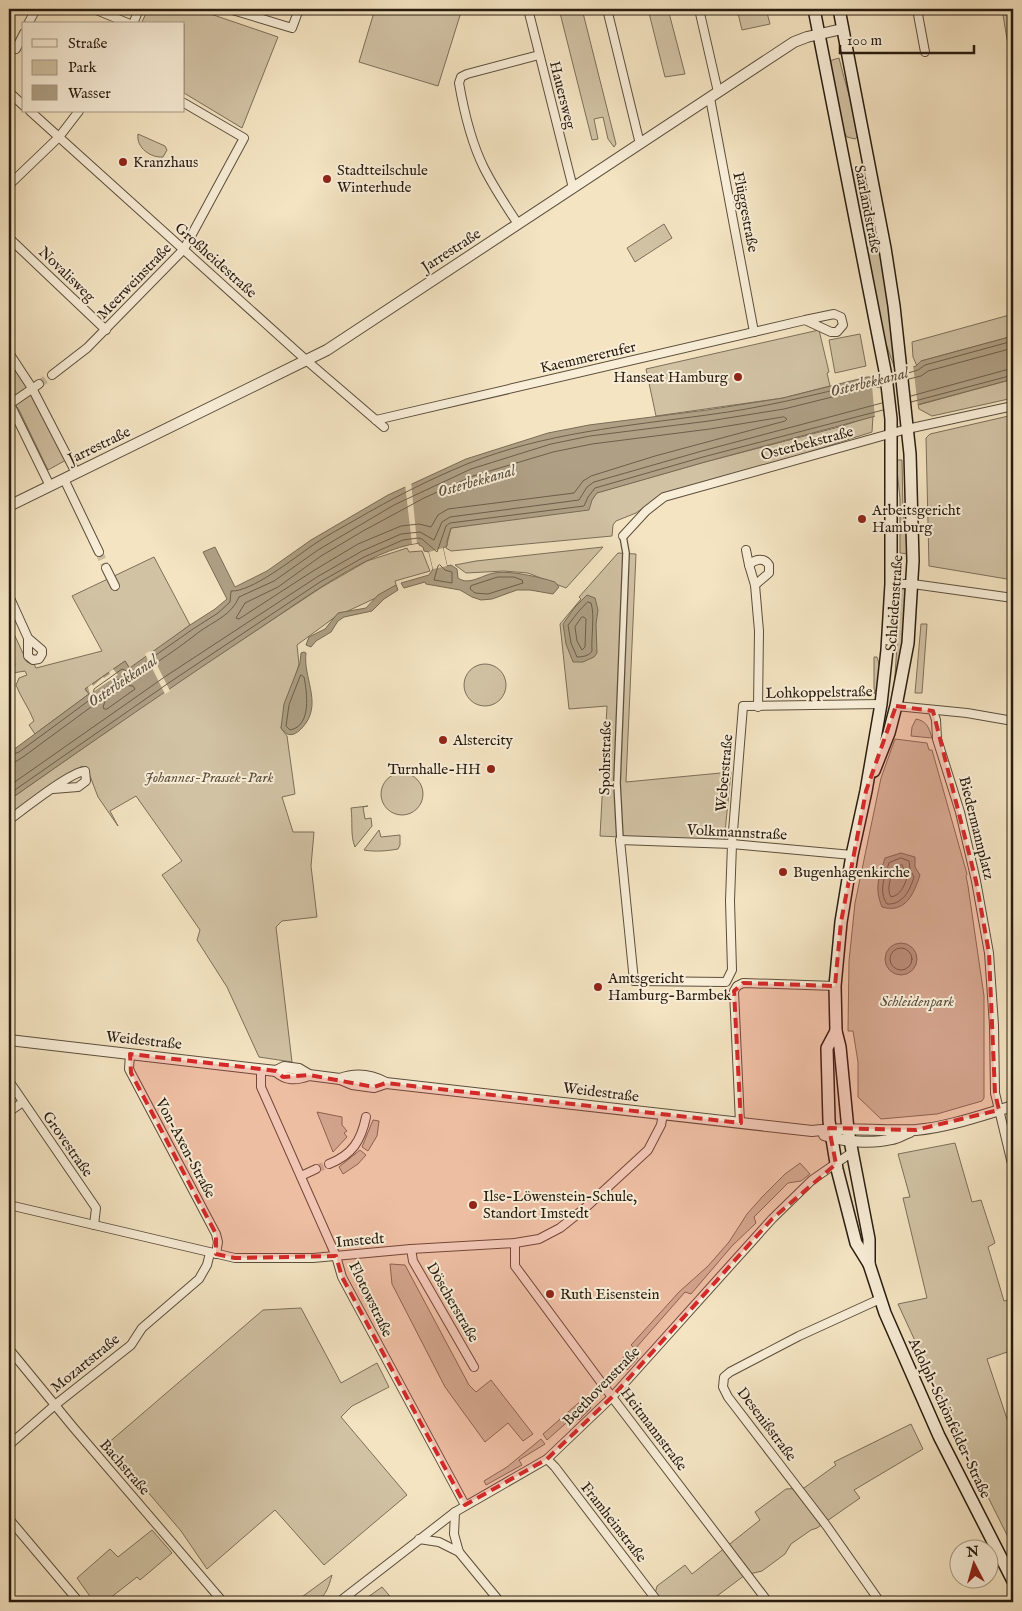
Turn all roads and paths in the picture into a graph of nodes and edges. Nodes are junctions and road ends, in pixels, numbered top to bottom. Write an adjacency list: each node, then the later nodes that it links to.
1 (36, 9): 12 (street)
2 (94, 9): 13 (street)
3 (139, 9): 14 (street)
4 (230, 9): 5 (street)
5 (299, 9)
6 (528, 9): 20 (street, Hauersweg)
7 (607, 9): 28 (street)
8 (699, 9): 22 (street, Flüggestraße)
9 (814, 9): 16 (main road, Saarlandstraße)
10 (839, 9): 15 (main road, Saarlandstraße)
11 (917, 9): 19 (street)
12 (29, 22)
13 (126, 22)
14 (132, 22)
15 (842, 29): 16 (street, Jarrestraße); 43 (main road, Saarlandstraße)
16 (819, 34): 22 (street, Jarrestraße); 44 (main road, Saarlandstraße)
17 (22, 37): 18 (street)
18 (16, 49)
19 (925, 52)
20 (539, 55): 30 (street, Hauersweg); 31 (street)
21 (9, 92): 23 (street)
22 (714, 95): 28 (street, Jarrestraße); 36 (street, Flüggestraße)
23 (22, 104)
24 (185, 105): 33 (street, Meerweinstraße)
25 (31, 112): 27 (street, Großheidestraße)
26 (79, 112): 27 (street)
27 (58, 136): 29 (street); 33 (street, Großheidestraße)
28 (640, 144): 30 (street, Jarrestraße)
29 (9, 185)
30 (573, 188): 31 (street, Jarrestraße)
31 (518, 224): 38 (street, Jarrestraße)
32 (9, 238): 35 (street, Novalisweg)
33 (184, 249): 35 (street, Meerweinstraße); 38 (street, Großheidestraße)
34 (805, 320): 36 (street, Kaemmererufer)
35 (106, 330): 39 (street, Meerweinstraße)
36 (754, 332): 45 (street, Kaemmererufer)
37 (9, 353): 40 (street)
38 (306, 360): 45 (street, Großheidestraße); 49 (street, Jarrestraße)
39 (52, 375)
40 (35, 386): 41 (street); 49 (street)
41 (9, 403): 51 (street)
42 (1013, 406): 47 (street, Osterbekstraße)
43 (905, 411): 47 (main road, Schleidenstraße)
44 (891, 414): 48 (main road, Schleidenstraße)
45 (376, 420): 46 (street, Großheidestraße)
46 (384, 427)
47 (907, 429): 48 (street, Osterbekstraße); 59 (main road, Schleidenstraße)
48 (891, 434): 53 (street, Osterbekstraße); 58 (main road, Schleidenstraße)
49 (76, 473): 50 (street, Jarrestraße)
50 (64, 479): 51 (street, Jarrestraße); 55 (street, Jarrestraße)
51 (50, 486): 52 (street, Jarrestraße)
52 (9, 506)
53 (623, 536): 73 (street, Spohrstraße)
54 (746, 550): 56 (street)
55 (99, 552)
56 (749, 565): 60 (street); 60 (street)
57 (106, 568): 61 (street)
58 (891, 584): 59 (street); 65 (main road, Schleidenstraße)
59 (913, 584): 63 (street); 66 (main road, Schleidenstraße)
60 (754, 585): 67 (street)
61 (115, 586)
62 (9, 596): 64 (street)
63 (1013, 598)
64 (28, 638)
65 (881, 704): 66 (main road); 67 (street, Lohkoppelstraße); 71 (main road)
66 (896, 706): 68 (street); 71 (main road)
67 (758, 707): 74 (street, Weberstraße)
68 (933, 711): 69 (street); 85 (street, Biedermannplatz)
69 (1013, 721)
70 (53, 789): 72 (street)
71 (866, 791): 75 (main road)
72 (9, 820)
73 (620, 840): 74 (street, Volkmannstraße); 76 (street, Spohrstraße)
74 (732, 844): 75 (street, Volkmannstraße); 76 (street, Weberstraße)
75 (852, 854): 77 (main road)
76 (728, 979)
77 (835, 986): 78 (main road); 89 (street)
78 (836, 1031): 91 (main road); 92 (main road)
79 (9, 1040): 80 (street, Weidestraße)
80 (130, 1054): 81 (street, Weidestraße); 104 (street, Von-Axen-Straße)
81 (261, 1069): 87 (street, Weidestraße); 99 (street, Flotowstraße)
82 (9, 1081): 83 (street, Grovestraße)
83 (23, 1102): 86 (street); 101 (street, Grovestraße)
84 (1013, 1106): 85 (street, Weidestraße)
85 (999, 1110): 90 (street, Weidestraße); 97 (street, Biedermannplatz)
86 (10, 1111)
87 (663, 1114): 89 (street, Weidestraße); 102 (street, Imstedt)
88 (366, 1117): 95 (street)
89 (740, 1123): 91 (street, Weidestraße)
90 (916, 1130): 92 (street, Weidestraße); 93 (street, Weidestraße)
91 (830, 1133): 92 (street, Weidestraße); 96 (main road)
92 (848, 1135): 93 (street, Weidestraße); 94 (main road)
93 (875, 1141): 94 (street)
94 (851, 1154): 96 (street, Beethovenstraße); 106 (main road)
95 (329, 1164)
96 (836, 1164): 106 (main road); 110 (street, Beethovenstraße)
97 (1013, 1168)
98 (316, 1169): 99 (street)
99 (301, 1176): 105 (street, Flotowstraße)
100 (9, 1205): 101 (street, Imstedt)
101 (94, 1225): 104 (street, Imstedt)
102 (515, 1243): 103 (street, Imstedt); 110 (street, Heitmannstraße)
103 (411, 1249): 105 (street, Imstedt); 109 (street, Döscherstraße)
104 (213, 1254): 105 (street, Imstedt); 111 (street, Mozartstraße)
105 (336, 1256): 114 (street, Flotowstraße)
106 (869, 1264): 107 (main road, Adolph-Schönfelder-Straße)
107 (880, 1299): 119 (main road, Adolph-Schönfelder-Straße); 127 (street, Desenißstraße)
108 (9, 1349): 111 (street, Bachstraße)
109 (474, 1367)
110 (612, 1397): 113 (street, Beethovenstraße); 126 (street, Heitmannstraße)
111 (55, 1405): 112 (street, Mozartstraße); 122 (street, Bachstraße)
112 (9, 1446)
113 (547, 1459): 114 (street, Beethovenstraße); 125 (street, Framheinstraße)
114 (465, 1505): 115 (street, Beethovenstraße)
115 (454, 1512): 117 (street, Beethovenstraße); 118 (street)
116 (9, 1519): 121 (street)
117 (419, 1539): 118 (street); 123 (street, Beethovenstraße)
118 (459, 1552): 124 (street)
119 (1013, 1581)
120 (1013, 1600): 128 (street)
121 (79, 1602)
122 (222, 1602)
123 (339, 1602)
124 (500, 1602)
125 (658, 1602)
126 (768, 1602)
127 (880, 1602)
128 (1008, 1602)

